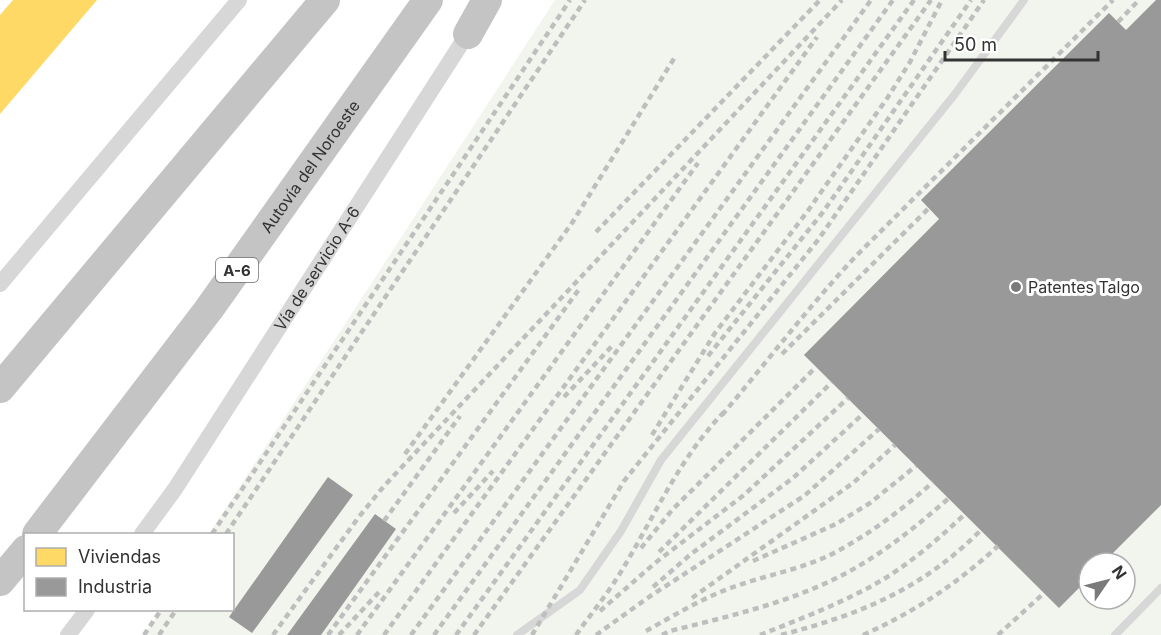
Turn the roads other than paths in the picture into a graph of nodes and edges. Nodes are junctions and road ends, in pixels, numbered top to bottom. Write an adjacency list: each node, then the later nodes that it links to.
1 (239, 0): 7 (street)
2 (325, 0): 8 (highway)
3 (428, 0): 9 (highway, Autovía del Noroeste / A-6)
4 (489, 0): 6 (highway)
5 (1024, 0): 16 (lane)
6 (468, 34): 10 (street, Vía de servicio A-6)
7 (1, 283)
8 (0, 388)
9 (38, 533)
10 (143, 533)
11 (24, 552): 12 (highway)
12 (0, 581)
13 (1161, 588): 17 (lane)
14 (86, 611): 15 (street)
15 (68, 635)
16 (517, 635)
17 (1115, 635)

